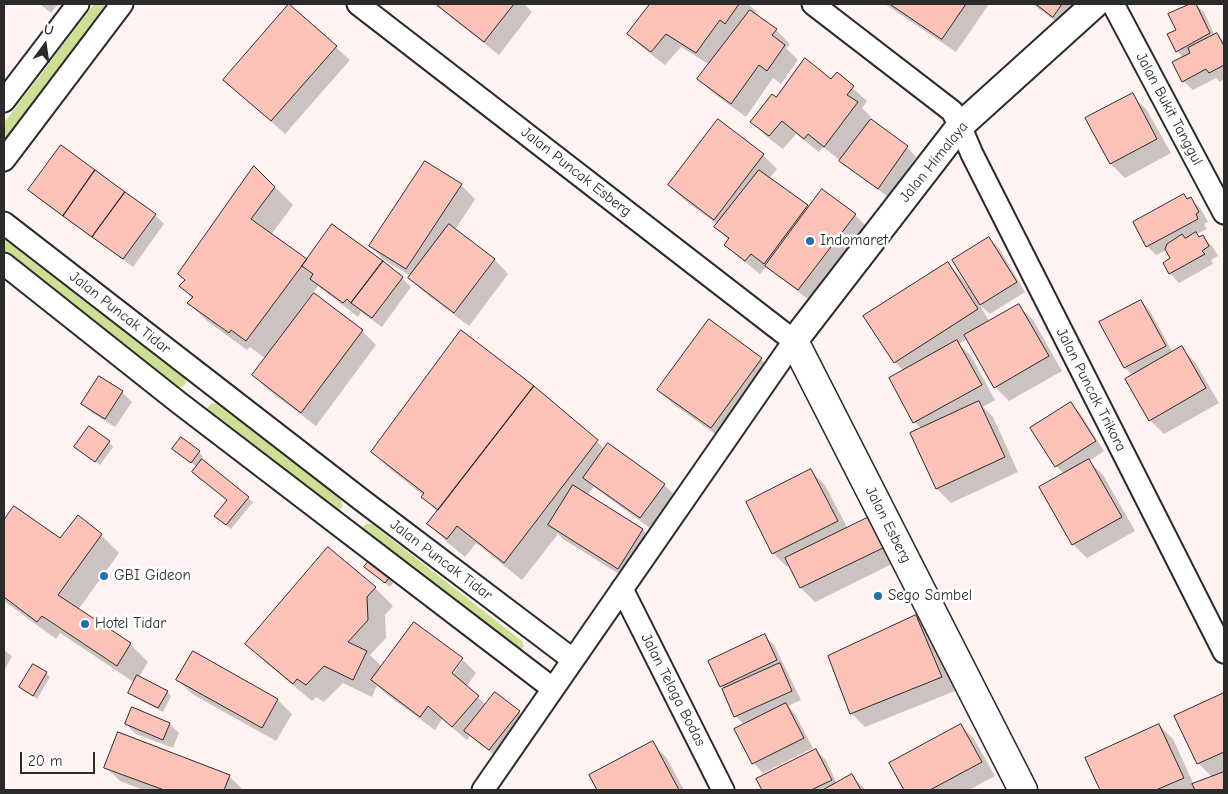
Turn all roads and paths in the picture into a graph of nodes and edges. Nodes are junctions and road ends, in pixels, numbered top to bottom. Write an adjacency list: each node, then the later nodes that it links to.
1 (78, 4): 7 (street)
2 (122, 4): 9 (street)
3 (358, 4): 13 (street, Jalan Puncak Esberg)
4 (812, 4): 8 (street, Jalan Puncak Trikora)
5 (1095, 4): 8 (street, Jalan Himalaya)
6 (1114, 4): 10 (street, Jalan Bukit Tanggul)
7 (4, 101)
8 (960, 126): 13 (street, Jalan Himalaya); 19 (street, Jalan Puncak Trikora)
9 (4, 160)
10 (1224, 213)
11 (4, 223): 14 (street, Jalan Puncak Tidar)
12 (4, 264): 15 (street)
13 (794, 340): 18 (street); 24 (main road, Jalan Esberg)
14 (208, 382): 15 (street); 16 (street, Jalan Puncak Tidar)
15 (187, 409): 17 (street)
16 (363, 501): 17 (street); 20 (street, Jalan Puncak Tidar)
17 (342, 528): 21 (street)
18 (622, 589): 20 (street); 23 (street, Jalan Telaga Bodas)
19 (1224, 652)
20 (572, 659): 21 (street)
21 (552, 688): 22 (street)
22 (483, 790)
23 (723, 790)
24 (1024, 790)

